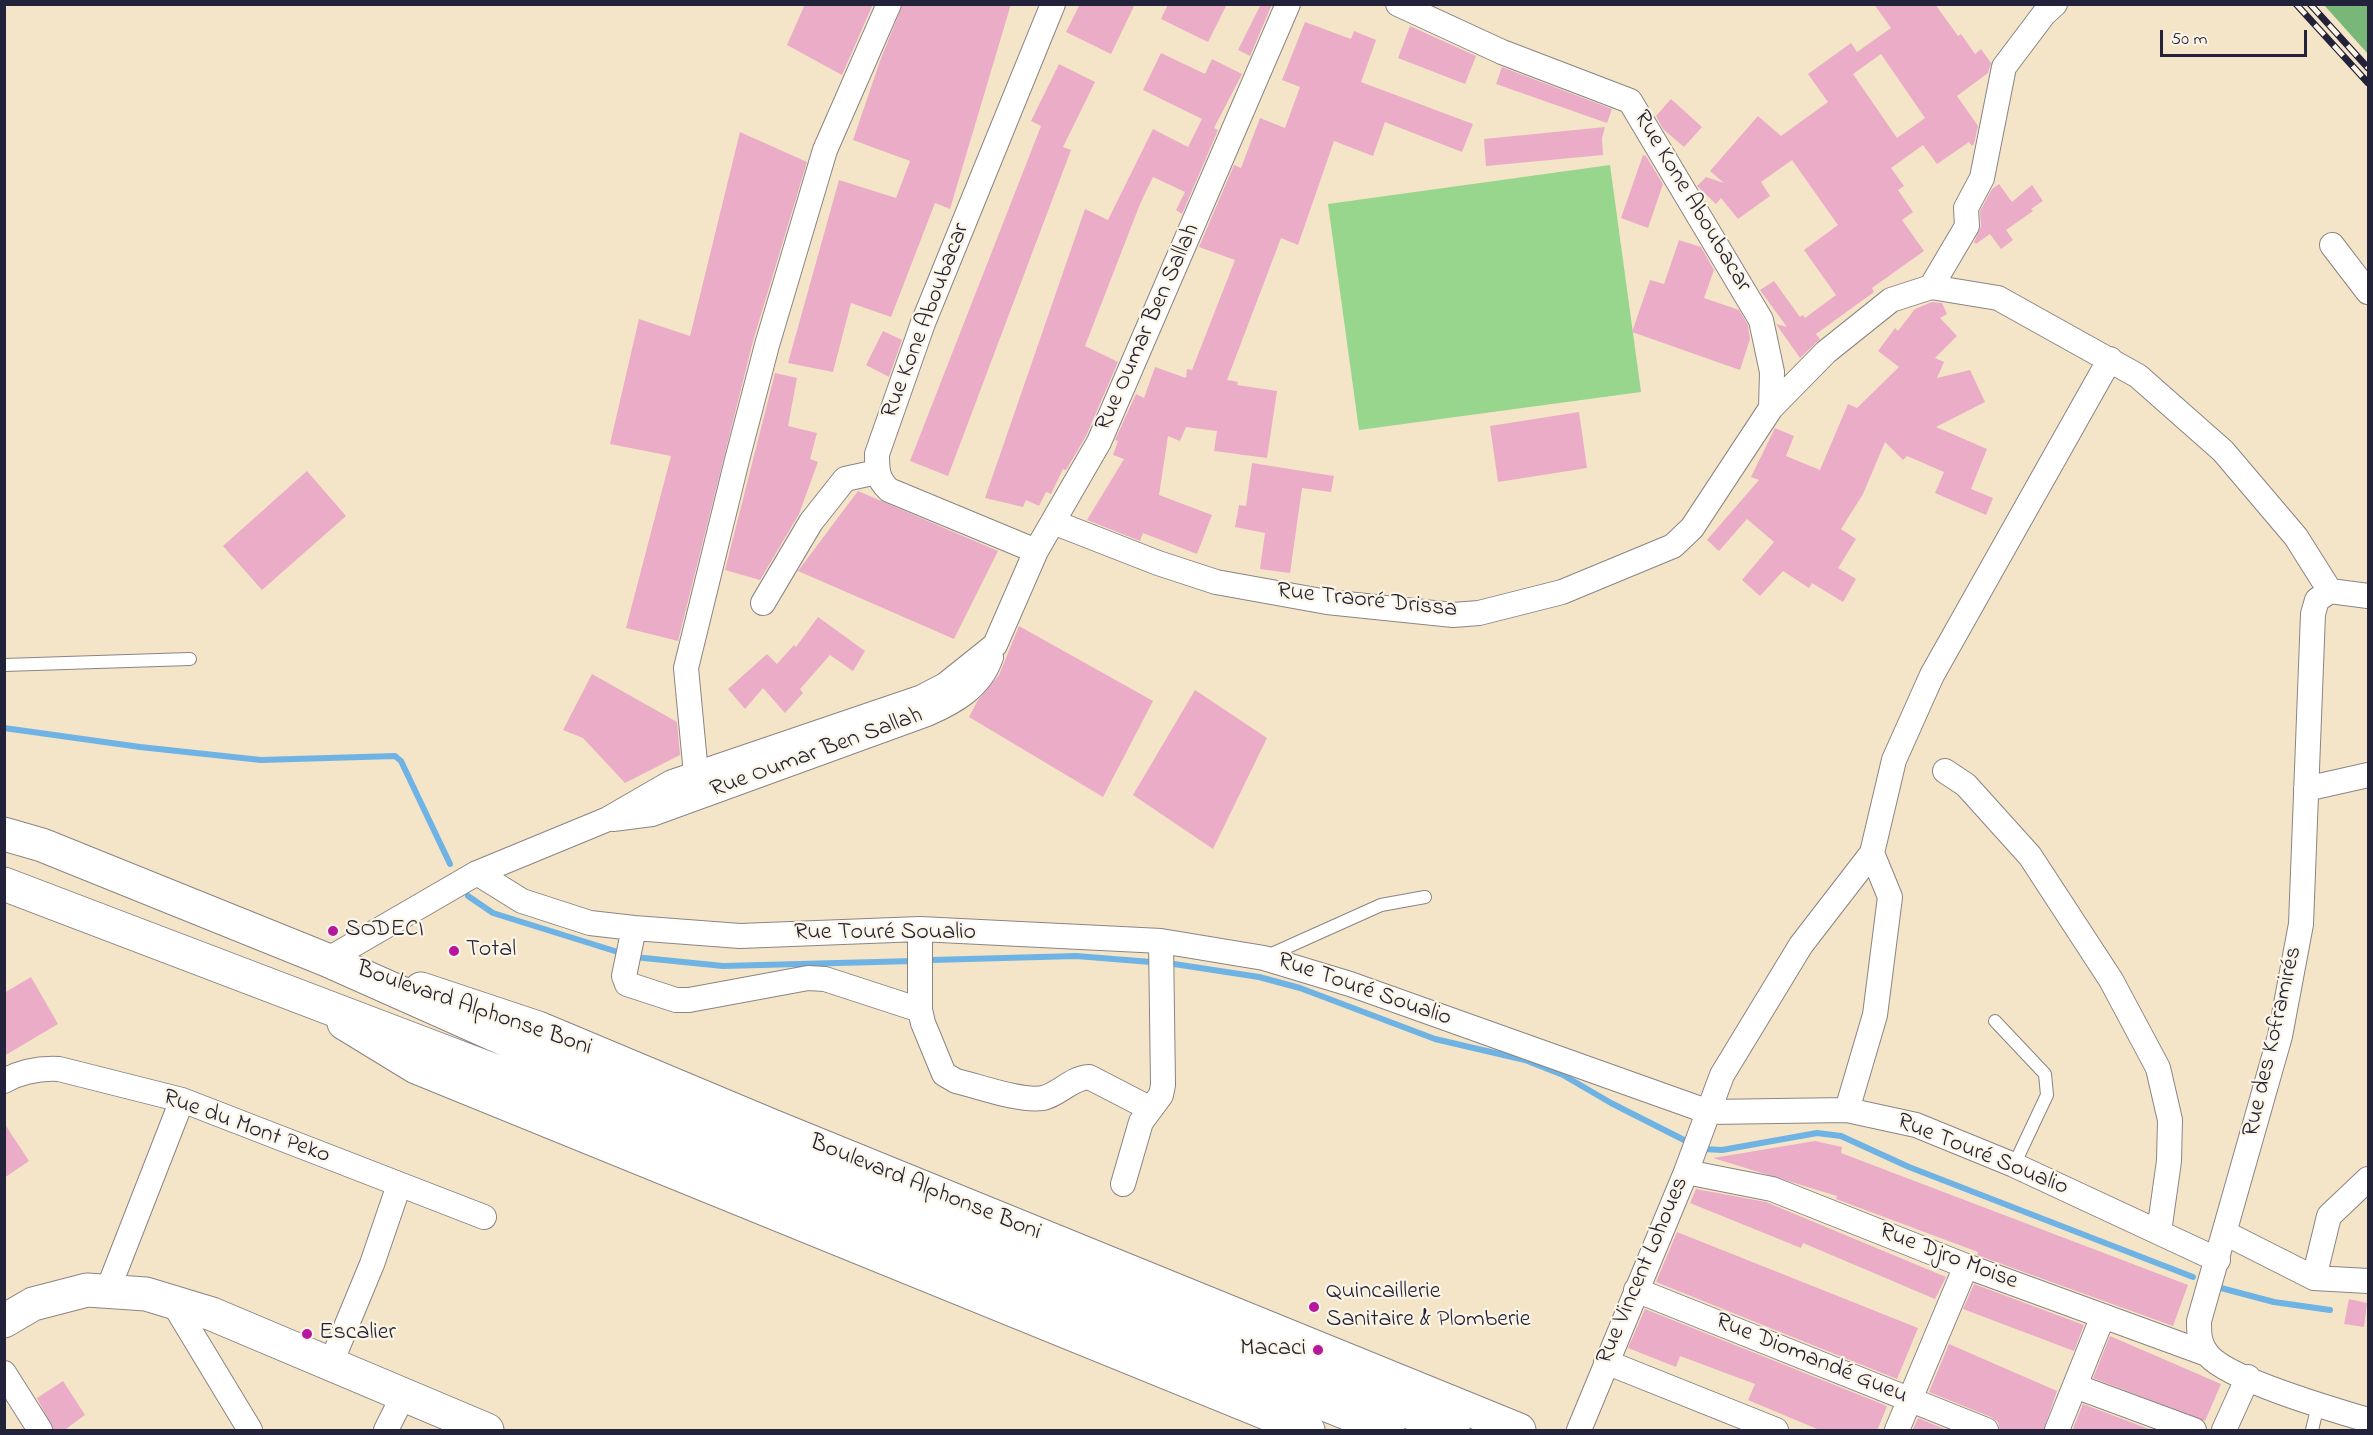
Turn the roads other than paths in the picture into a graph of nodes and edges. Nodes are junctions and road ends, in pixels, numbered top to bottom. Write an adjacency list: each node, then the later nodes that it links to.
1 (889, 4): 21 (street)
2 (1053, 4): 11 (street, Rue Kone Aboubacar)
3 (1288, 4): 12 (street, Rue Oumar Ben Sallah)
4 (1398, 4): 10 (street, Rue Kone Aboubacar)
5 (2055, 4): 7 (street)
6 (2332, 245): 8 (street)
7 (1931, 287): 9 (street); 10 (street, Rue Traoré Drissa)
8 (2368, 292)
9 (2110, 359): 14 (street); 26 (street)
10 (1772, 408): 12 (street, Rue Traoré Drissa)
11 (877, 472): 13 (street); 16 (street)
12 (1053, 522): 13 (street, Rue Oumar Ben Sallah)
13 (1036, 551): 17 (street, Rue Oumar Ben Sallah)
14 (2330, 591): 15 (street); 23 (street, Rue des Koframirés)
15 (2368, 596)
16 (763, 603)
17 (995, 645): 21 (street, Rue Oumar Ben Sallah); 24 (street, Rue Oumar Ben Sallah)
18 (190, 659): 19 (lane)
19 (4, 665)
20 (1945, 771): 49 (street)
21 (696, 774): 24 (street, Rue Oumar Ben Sallah)
22 (2368, 775): 23 (street)
23 (2306, 789): 50 (street, Rue des Koframirés)
24 (608, 819): 27 (street, Rue Oumar Ben Sallah)
25 (4, 834): 34 (main road, Boulevard Alphonse Boni)
26 (1872, 853): 41 (street); 42 (street, Rue Vincent Lohoues)
27 (477, 873): 30 (street, Rue Touré Soualio); 34 (street, Rue Oumar Ben Sallah)
28 (4, 884): 35 (main road, Boulevard Alphonse Boni)
29 (1425, 897): 33 (lane)
30 (634, 928): 31 (street, Rue Touré Soualio); 36 (street)
31 (920, 929): 32 (street, Rue Touré Soualio); 36 (street)
32 (1161, 941): 33 (street, Rue Touré Soualio); 40 (street)
33 (1264, 958): 42 (street, Rue Touré Soualio)
34 (327, 960): 54 (main road, Boulevard Alphonse Boni); 71 (main road, Boulevard Alphonse Boni)
35 (304, 998): 54 (main road, Boulevard Alphonse Boni); 72 (main road, Boulevard Alphonse Boni)
36 (920, 1010): 40 (street)
37 (1995, 1021): 43 (lane)
38 (4, 1081): 39 (street, Rue du Mont Peko)
39 (182, 1100): 47 (street, Rue du Mont Peko); 57 (street)
40 (1149, 1108): 46 (street)
41 (1847, 1110): 42 (street, Rue Touré Soualio); 43 (street, Rue Touré Soualio)
42 (1709, 1112): 44 (street, Rue Vincent Lohoues)
43 (2014, 1165): 49 (street, Rue Touré Soualio)
44 (1686, 1172): 52 (street, Rue Djro Moise); 56 (street, Rue Vincent Lohoues)
45 (2368, 1179): 53 (street)
46 (1123, 1184)
47 (399, 1185): 48 (street, Rue du Mont Peko); 63 (street)
48 (484, 1217)
49 (2159, 1232): 51 (street, Rue Touré Soualio)
50 (2225, 1233): 51 (street, Rue des Koframirés); 53 (street)
51 (2218, 1260): 61 (street, Rue des Koframirés)
52 (1966, 1266): 59 (street, Rue Djro Moise); 68 (street)
53 (2314, 1278): 55 (street)
54 (1054, 1280): 77 (main road, Boulevard Alphonse Boni); 78 (main road, Boulevard Alphonse Boni)
55 (2368, 1281)
56 (1636, 1290): 62 (street, Rue Vincent Lohoues); 68 (street, Rue Diomandé Gueu)
57 (107, 1292): 58 (main road); 60 (main road)
58 (172, 1301): 63 (main road); 74 (street)
59 (2103, 1316): 61 (street, Rue Djro Moise); 66 (street)
60 (4, 1321)
61 (2207, 1354): 65 (street)
62 (1606, 1362): 80 (street, Rue Vincent Lohoues); 81 (street)
63 (331, 1363): 67 (main road)
64 (4, 1373): 73 (street)
65 (2248, 1377): 69 (street); 86 (street)
66 (2075, 1386): 84 (street); 85 (street)
67 (404, 1394): 75 (street); 76 (main road)
68 (1910, 1400): 82 (street); 83 (street, Rue Diomandé Gueu)
69 (2318, 1405): 70 (street); 87 (lane)
70 (2368, 1420)
71 (1480, 1423): 79 (main road, Boulevard Alphonse Boni)
72 (1300, 1429)
73 (40, 1431)
74 (250, 1431)
75 (386, 1431)
76 (487, 1431)
77 (1388, 1431)
78 (1453, 1431)
79 (1519, 1431)
80 (1579, 1431)
81 (1776, 1431)
82 (1898, 1431)
83 (1986, 1431)
84 (2057, 1431)
85 (2194, 1431)
86 (2224, 1431)
87 (2312, 1431)

